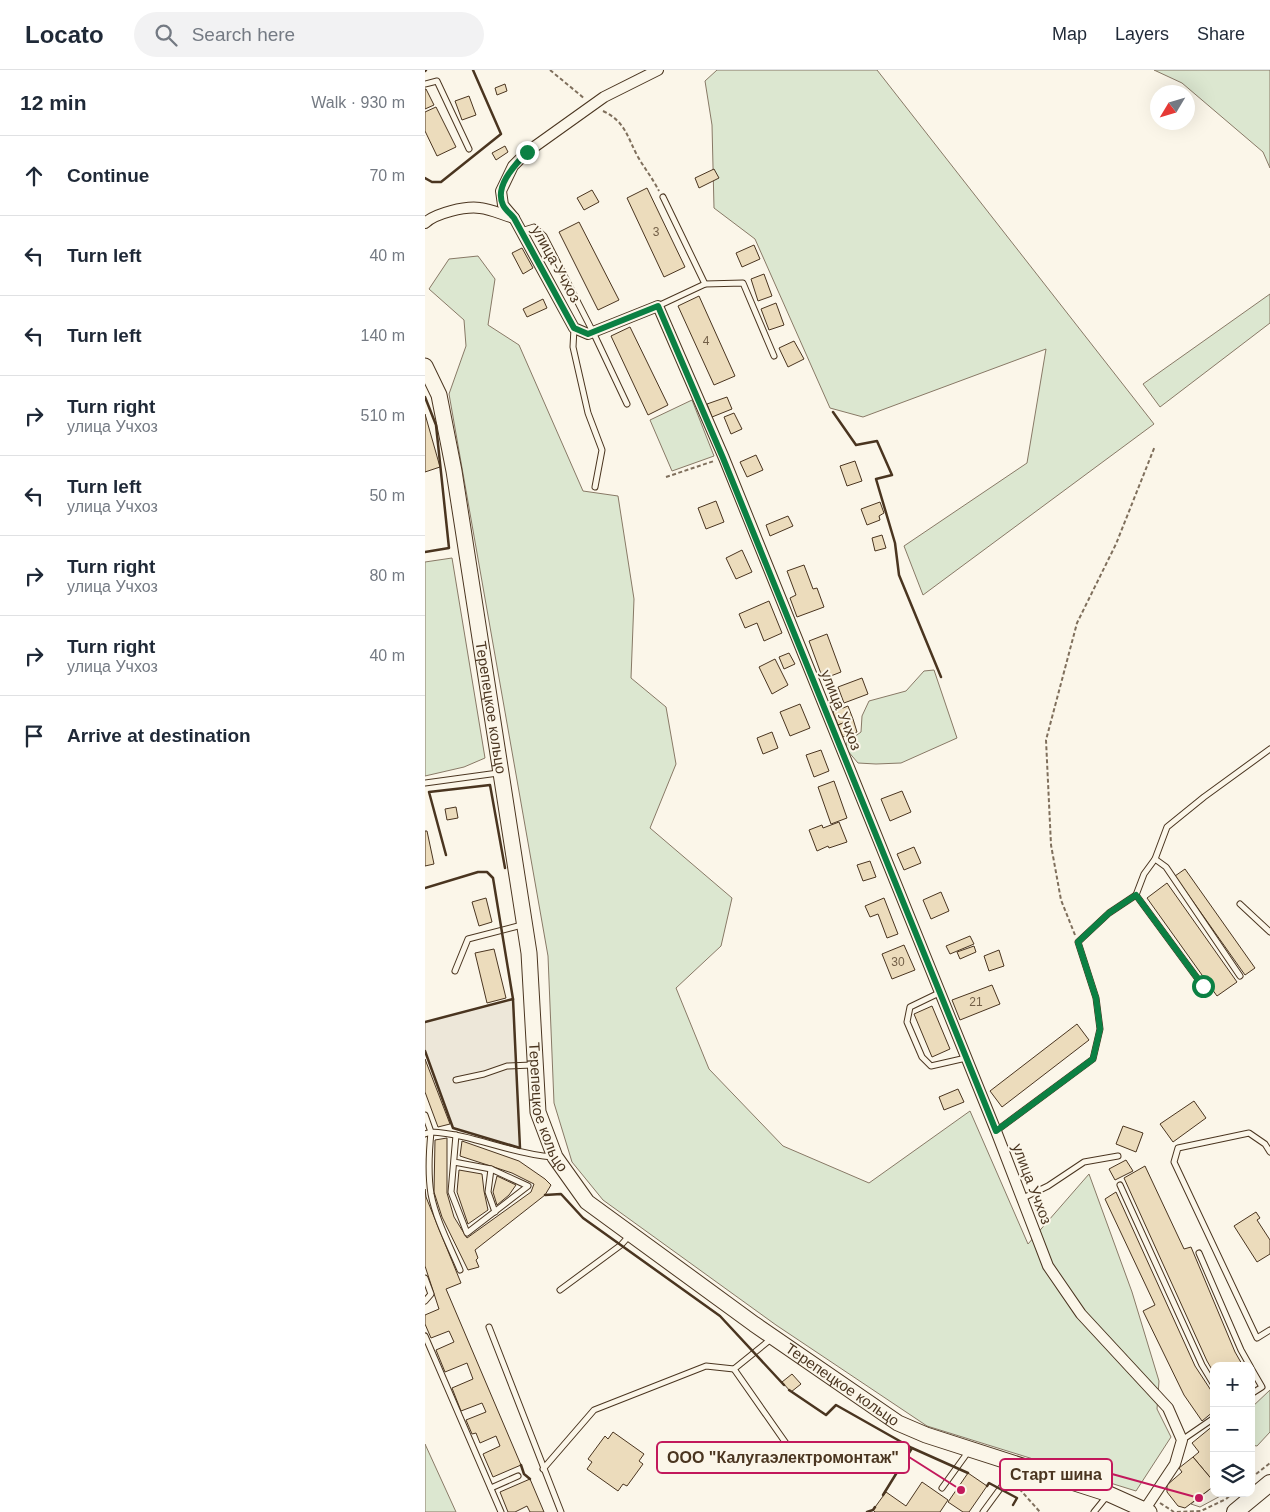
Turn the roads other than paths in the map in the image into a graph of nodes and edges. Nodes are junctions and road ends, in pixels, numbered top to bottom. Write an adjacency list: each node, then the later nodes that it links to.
1 (658, 70): 5 (street, улица Учхоз)
2 (425, 84): 3 (lane)
3 (469, 149)
4 (663, 197): 8 (lane)
5 (514, 218): 6 (street); 7 (street, улица Учхоз)
6 (425, 223)
7 (521, 231): 10 (street, улица Учхоз); 11 (lane)
8 (705, 284): 9 (lane); 12 (lane)
9 (658, 306): 11 (street); 27 (street, улица Учхоз)
10 (574, 328): 11 (street); 15 (lane)
11 (593, 332): 14 (lane)
12 (774, 356)
13 (425, 367): 17 (street, Терепецкое кольцо)
14 (627, 404)
15 (595, 487)
16 (1270, 749): 19 (lane)
17 (501, 772): 18 (lane); 22 (street, Терепецкое кольцо)
18 (425, 783)
19 (1155, 859): 20 (lane); 25 (lane)
20 (1136, 895): 26 (lane); 32 (lane)
21 (1240, 904): 23 (lane)
22 (525, 924): 24 (lane); 29 (street, Терепецкое кольцо)
23 (1270, 932)
24 (455, 971)
25 (1240, 976)
26 (1203, 986)
27 (939, 993): 28 (street, улица Учхоз); 28 (lane)
28 (966, 1058): 32 (street, улица Учхоз)
29 (535, 1065): 30 (lane); 37 (street, Терепецкое кольцо)
30 (456, 1080)
31 (425, 1115): 33 (lane)
32 (996, 1131): 41 (street, улица Учхоз)
33 (428, 1133): 34 (lane); 45 (lane)
34 (456, 1135): 37 (lane); 38 (lane)
35 (1270, 1152): 50 (lane)
36 (1118, 1156): 41 (lane)
37 (555, 1157): 43 (street, Терепецкое кольцо)
38 (454, 1162): 39 (lane); 42 (lane)
39 (491, 1169): 42 (lane); 42 (lane)
40 (1120, 1185): 56 (lane)
41 (1021, 1199): 59 (street, улица Учхоз)
42 (495, 1212)
43 (631, 1234): 47 (lane); 52 (street, Терепецкое кольцо)
44 (1199, 1253): 53 (lane)
45 (460, 1270)
46 (425, 1278): 48 (lane)
47 (560, 1290)
48 (425, 1302)
49 (489, 1327): 63 (lane)
50 (1270, 1330)
51 (425, 1336): 66 (lane)
52 (773, 1337): 54 (lane); 60 (street, Терепецкое кольцо)
53 (1248, 1362)
54 (734, 1369): 61 (lane); 63 (lane)
55 (1255, 1374): 57 (lane)
56 (1210, 1378)
57 (1255, 1391)
58 (1210, 1421): 59 (lane)
59 (1182, 1440): 69 (street)
60 (970, 1449): 62 (street, Терепецкое кольцо); 67 (lane)
61 (791, 1450)
62 (1017, 1464): 68 (street, Терепецкое кольцо); 72 (lane)
63 (543, 1469): 71 (lane)
64 (518, 1476): 66 (lane)
65 (1270, 1483): 74 (main road)
66 (491, 1488): 70 (lane)
67 (942, 1488)
68 (1109, 1494): 69 (street, Терепецкое кольцо); 73 (lane)
69 (1149, 1506)
70 (501, 1512)
71 (561, 1512)
72 (983, 1512)
73 (1094, 1512)
74 (1235, 1512)

